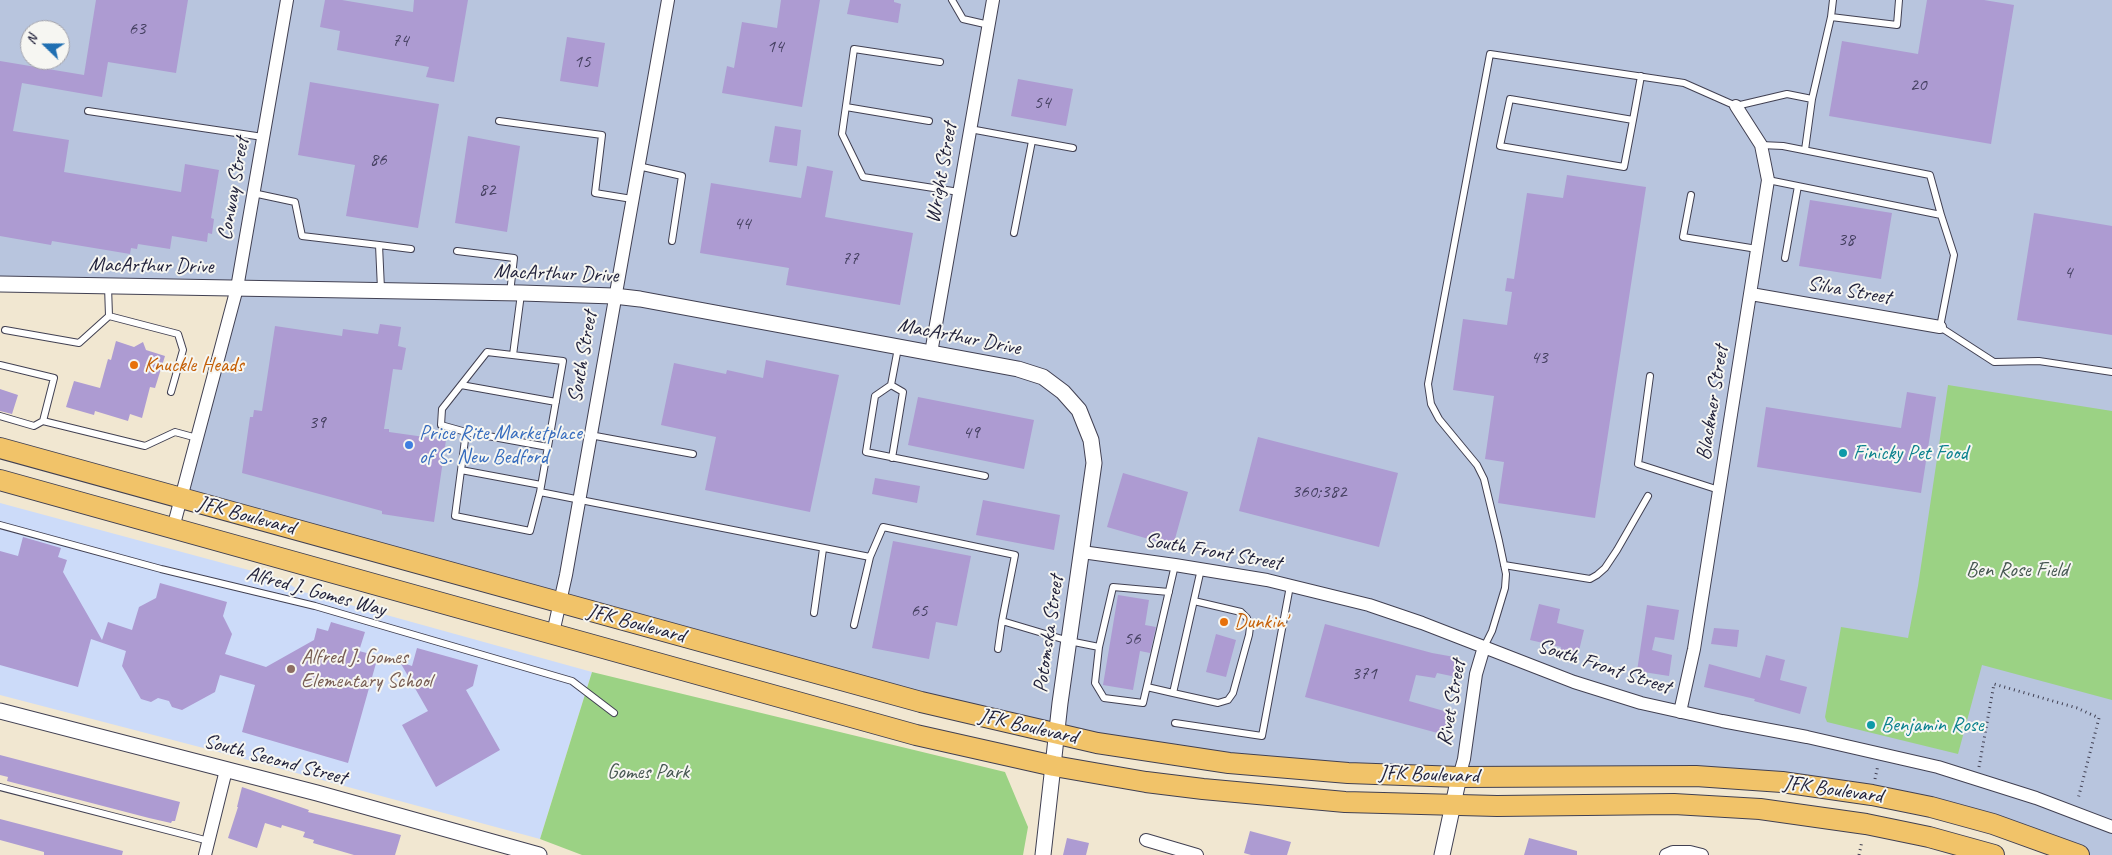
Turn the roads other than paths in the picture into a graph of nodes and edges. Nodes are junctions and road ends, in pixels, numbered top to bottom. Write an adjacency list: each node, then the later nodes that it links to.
1 (287, 0): 19 (street, Conway Street)
2 (668, 0): 24 (street, South Street)
3 (952, 0): 8 (lane)
4 (993, 0): 8 (street, Wright Street)
5 (1833, 0): 7 (lane)
6 (1899, 0): 7 (lane)
7 (1831, 17): 11 (lane)
8 (989, 25): 18 (street, Wright Street)
9 (940, 62): 13 (lane)
10 (1641, 76): 12 (lane); 15 (lane); 84 (lane)
11 (1812, 99): 12 (lane); 23 (lane)
12 (1736, 106): 21 (street, Blackmer Street)
13 (846, 107): 17 (lane); 27 (lane)
14 (88, 111): 19 (lane)
15 (1633, 120): 15 (lane)
16 (499, 121): 30 (lane)
17 (929, 121)
18 (970, 129): 20 (lane); 27 (street, Wright Street)
19 (263, 137): 28 (street, Conway Street)
20 (1032, 141): 22 (lane); 32 (lane)
21 (1762, 144): 23 (lane); 25 (street, Blackmer Street)
22 (1074, 148)
23 (1805, 150): 31 (lane)
24 (638, 166): 30 (street, South Street); 33 (lane)
25 (1768, 180): 26 (lane); 37 (street, Blackmer Street)
26 (1798, 186): 31 (lane); 38 (lane)
27 (959, 192): 50 (street, Wright Street)
28 (253, 194): 34 (lane); 41 (street, Conway Street)
29 (1691, 195): 37 (lane)
30 (632, 199): 45 (street, South Street)
31 (1941, 215): 47 (lane)
32 (1014, 233)
33 (672, 241)
34 (379, 245): 35 (lane); 42 (lane)
35 (412, 248)
36 (458, 250): 43 (lane)
37 (1757, 250): 44 (street, Blackmer Street)
38 (1785, 258)
39 (0, 284): 40 (street, MacArthur Drive)
40 (108, 286): 41 (street, MacArthur Drive); 46 (lane)
41 (237, 288): 42 (street, MacArthur Drive); 64 (street, Conway Street)
42 (381, 291): 43 (street, MacArthur Drive)
43 (516, 293): 45 (street, MacArthur Drive); 51 (lane)
44 (1751, 294): 47 (street, Silva Street); 73 (street, Blackmer Street)
45 (614, 296): 49 (street, MacArthur Drive); 63 (street, South Street)
46 (109, 316): 48 (lane); 57 (lane)
47 (1940, 327): 53 (lane)
48 (5, 330)
49 (898, 347): 50 (street, MacArthur Drive); 56 (lane)
50 (931, 353): 61 (street, MacArthur Drive)
51 (513, 355): 55 (lane); 58 (lane)
52 (0, 365): 60 (lane)
53 (2112, 372)
54 (1650, 376): 73 (lane)
55 (461, 384): 58 (lane); 62 (lane)
56 (891, 385): 68 (lane); 68 (lane)
57 (171, 392)
58 (556, 402): 65 (lane)
59 (0, 416): 60 (lane)
60 (43, 420): 64 (lane)
61 (1084, 420): 81 (street, Potomska Street)
62 (466, 432): 65 (lane); 69 (lane)
63 (590, 435): 67 (lane); 77 (street, South Street)
64 (197, 438): 76 (street, Conway Street)
65 (548, 446): 72 (lane)
66 (0, 448): 76 (main road, JFK Boulevard)
67 (693, 454)
68 (892, 458): 70 (lane)
69 (461, 470): 72 (lane); 74 (lane)
70 (985, 476)
71 (0, 480): 79 (main road, JFK Boulevard)
72 (541, 485): 74 (lane)
73 (1719, 490): 101 (street, Blackmer Street)
74 (540, 492): 77 (lane)
75 (1648, 496): 84 (lane)
76 (181, 498): 79 (street, Conway Street); 89 (main road, JFK Boulevard)
77 (579, 500): 80 (lane); 89 (street, South Street)
78 (0, 525): 102 (lane, Alfred J. Gomes Way)
79 (173, 528): 93 (main road, JFK Boulevard)
80 (823, 549): 82 (lane); 90 (lane)
81 (1082, 552): 83 (street, South Front Street); 94 (street, Potomska Street)
82 (870, 557): 91 (lane); 92 (lane)
83 (1175, 565): 85 (street, South Front Street); 87 (lane)
84 (1504, 565): 96 (lane)
85 (1201, 569): 86 (street, South Front Street); 88 (lane)
86 (1290, 586): 96 (street, South Front Street); 103 (lane)
87 (1169, 592): 95 (lane); 98 (lane)
88 (1194, 601): 99 (lane); 99 (lane)
89 (560, 603): 93 (street, South Street); 104 (main road, JFK Boulevard)
90 (814, 613)
91 (1002, 621): 94 (lane); 97 (lane)
92 (854, 625)
93 (553, 633): 105 (main road, JFK Boulevard)
94 (1069, 641): 95 (lane); 104 (street, Potomska Street)
95 (1100, 647): 98 (lane)
96 (1484, 647): 101 (street, South Front Street); 107 (street, Rivet Street)
97 (998, 649)
98 (1147, 688): 99 (lane)
99 (1173, 693)
100 (0, 711): 106 (street, South Second Street)
101 (1680, 712): 110 (street, South Front Street)
102 (614, 713)
103 (1175, 723)
104 (1057, 734): 105 (street, Potomska Street); 107 (main road, JFK Boulevard)
105 (1054, 766): 109 (main road, JFK Boulevard); 115 (street, Potomska Street)
106 (226, 770): 112 (street); 113 (street, South Second Street)
107 (1459, 777): 109 (street, Rivet Street); 121 (main road, JFK Boulevard)
108 (0, 787): 112 (lane)
109 (1452, 806): 117 (street, Rivet Street); 120 (main road, JFK Boulevard)
110 (2112, 827)
111 (1146, 840): 116 (street)
112 (209, 841): 114 (street)
113 (530, 854)
114 (205, 855)
115 (1043, 855)
116 (1197, 855)
117 (1442, 855)
118 (1666, 855): 119 (street)
119 (1702, 855)
120 (1994, 855)
121 (2079, 855)

